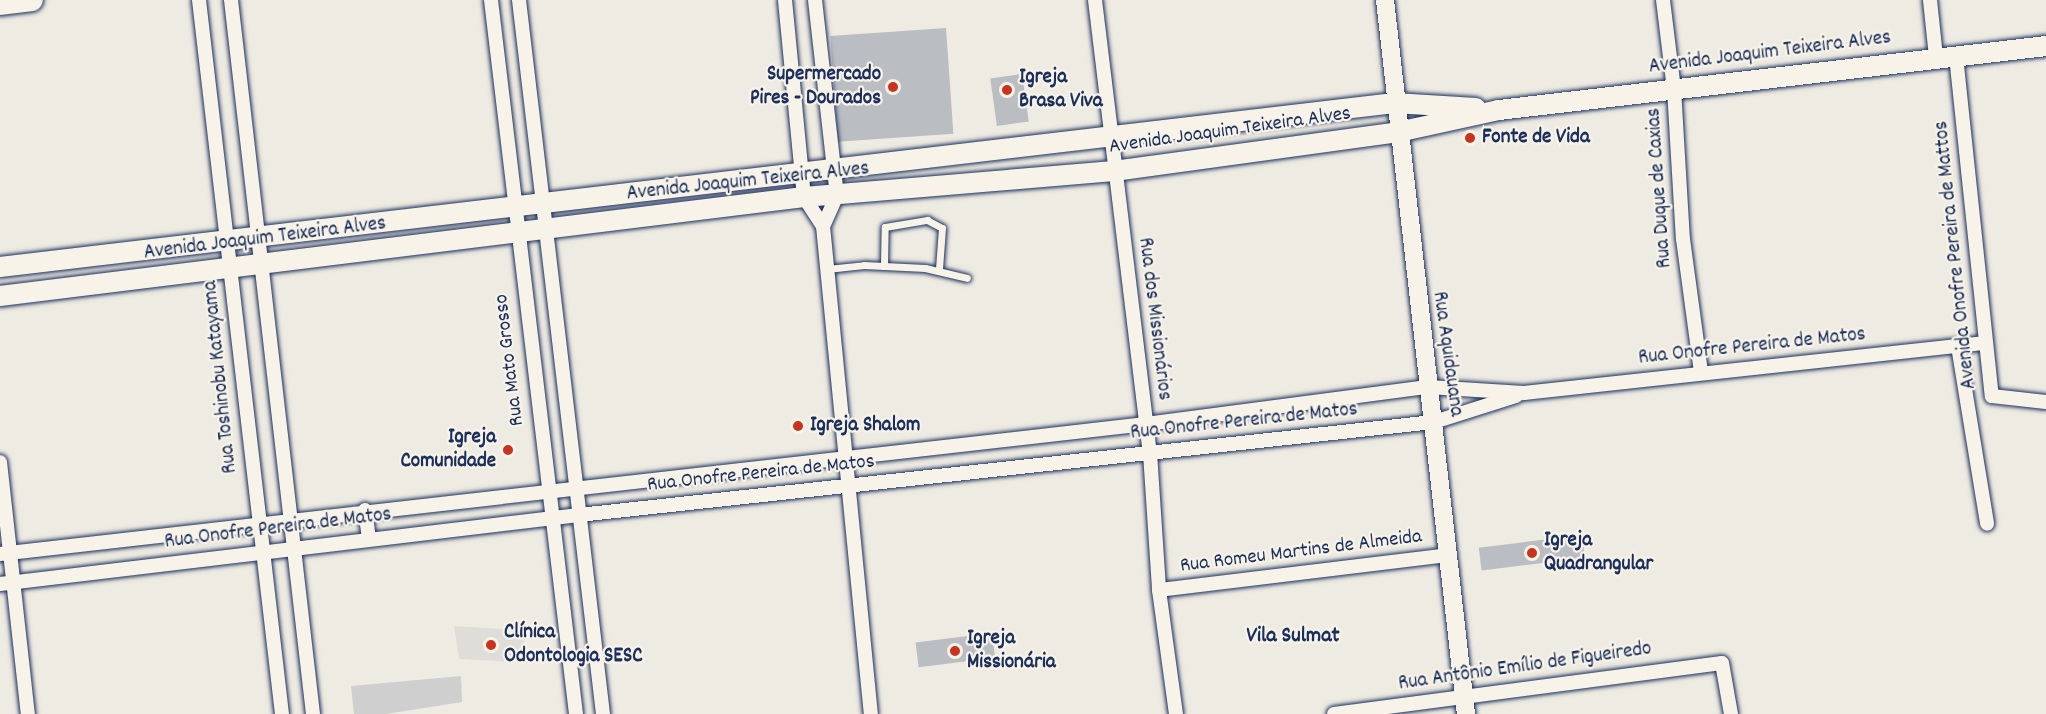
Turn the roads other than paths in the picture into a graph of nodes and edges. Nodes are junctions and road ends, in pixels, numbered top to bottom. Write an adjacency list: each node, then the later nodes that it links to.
1 (32, 0): 12 (main road)
2 (199, 0): 31 (street, Rua Toshinobu Katayama)
3 (231, 0): 30 (street)
4 (491, 0): 26 (street, Rua Mato Grosso)
5 (519, 0): 25 (street)
6 (785, 0): 22 (street)
7 (815, 0): 20 (street)
8 (1095, 0): 19 (street, Rua dos Missionários)
9 (1385, 0): 16 (street, Rua Aquidauana)
10 (1663, 0): 15 (street, Rua Duque de Caxias)
11 (1930, 0): 14 (street, Avenida Onofre Pereira de Mattos)
12 (0, 4)
13 (2046, 46): 14 (main road, Avenida Joaquim Teixeira Alves)
14 (1946, 57): 15 (main road, Avenida Joaquim Teixeira Alves); 40 (street, Avenida Onofre Pereira de Mattos)
15 (1674, 89): 17 (main road, Avenida Joaquim Teixeira Alves); 42 (street, Rua Duque de Caxias)
16 (1394, 103): 17 (main road, Avenida Joaquim Teixeira Alves); 18 (street, Rua Aquidauana); 19 (main road, Avenida Joaquim Teixeira Alves)
17 (1499, 110): 18 (main road, Avenida Joaquim Teixeira Alves)
18 (1398, 132): 21 (main road, Avenida Joaquim Teixeira Alves); 43 (street, Rua Aquidauana)
19 (1111, 139): 20 (main road, Avenida Joaquim Teixeira Alves); 21 (street, Rua dos Missionários)
20 (834, 169): 22 (main road, Avenida Joaquim Teixeira Alves); 23 (street)
21 (1114, 171): 23 (main road, Avenida Joaquim Teixeira Alves); 47 (street, Rua dos Missionários)
22 (802, 173): 24 (street); 25 (main road, Avenida Joaquim Teixeira Alves)
23 (837, 195): 24 (main road, Avenida Joaquim Teixeira Alves); 27 (street)
24 (804, 197): 27 (street); 28 (main road, Avenida Joaquim Teixeira Alves)
25 (540, 202): 26 (main road, Avenida Joaquim Teixeira Alves); 28 (street)
26 (513, 206): 29 (street, Rua Mato Grosso); 30 (main road, Avenida Joaquim Teixeira Alves)
27 (823, 226): 36 (street)
28 (543, 229): 29 (main road, Avenida Joaquim Teixeira Alves); 51 (street)
29 (516, 233): 32 (main road, Avenida Joaquim Teixeira Alves); 53 (street, Rua Mato Grosso)
30 (258, 235): 31 (main road, Avenida Joaquim Teixeira Alves); 32 (street)
31 (228, 239): 33 (street, Rua Toshinobu Katayama); 35 (main road, Avenida Joaquim Teixeira Alves)
32 (261, 262): 33 (main road, Avenida Joaquim Teixeira Alves); 56 (street)
33 (231, 266): 39 (main road, Avenida Joaquim Teixeira Alves); 58 (street, Rua Toshinobu Katayama)
34 (884, 266): 36 (lane); 37 (lane); 37 (lane)
35 (0, 267)
36 (827, 269): 49 (street)
37 (939, 269): 38 (lane)
38 (967, 278)
39 (0, 296)
40 (1985, 343): 41 (street, Rua Onofre Pereira de Matos); 45 (street, Avenida Onofre Pereira de Mattos)
41 (1959, 346): 42 (street, Rua Onofre Pereira de Matos); 59 (street)
42 (1701, 372): 44 (street, Rua Onofre Pereira de Matos)
43 (1428, 387): 44 (street, Rua Onofre Pereira de Matos); 46 (street, Rua Aquidauana); 47 (street, Rua Onofre Pereira de Matos)
44 (1524, 393): 46 (street, Rua Onofre Pereira de Matos)
45 (2046, 402)
46 (1434, 422): 48 (street, Rua Onofre Pereira de Matos); 64 (street, Rua Aquidauana)
47 (1146, 424): 48 (street, Rua dos Missionários); 49 (street, Rua Onofre Pereira de Matos)
48 (1150, 453): 52 (street, Rua Onofre Pereira de Matos); 67 (street, Rua dos Missionários)
49 (846, 457): 51 (street, Rua Onofre Pereira de Matos); 52 (street)
50 (0, 462): 63 (street)
51 (574, 486): 53 (street, Rua Onofre Pereira de Matos); 55 (street)
52 (849, 486): 55 (street, Rua Onofre Pereira de Matos); 74 (street)
53 (546, 489): 54 (street, Rua Onofre Pereira de Matos); 57 (street, Rua Mato Grosso)
54 (365, 510): 56 (street, Rua Onofre Pereira de Matos); 60 (street)
55 (579, 515): 57 (street, Rua Onofre Pereira de Matos); 73 (street)
56 (291, 518): 58 (street, Rua Onofre Pereira de Matos); 61 (street)
57 (551, 518): 60 (street, Rua Onofre Pereira de Matos); 72 (street, Rua Mato Grosso)
58 (258, 522): 62 (street, Rua Toshinobu Katayama); 63 (street, Rua Onofre Pereira de Matos)
59 (1986, 524)
60 (369, 539): 61 (street, Rua Onofre Pereira de Matos)
61 (294, 548): 62 (street, Rua Onofre Pereira de Matos); 71 (street)
62 (263, 551): 65 (street, Rua Onofre Pereira de Matos); 70 (street, Rua Toshinobu Katayama)
63 (4, 553): 65 (street)
64 (1449, 555): 67 (street, Rua Romeu Martins de Almeida); 68 (street, Rua Aquidauana)
65 (14, 583): 66 (street, Rua Onofre Pereira de Matos); 69 (street)
66 (0, 584)
67 (1160, 590): 75 (street, Rua dos Missionários)
68 (1465, 706): 76 (street, Rua Antônio Emílio de Figueiredo); 77 (street, Rua Antônio Emílio de Figueiredo)
69 (28, 714)
70 (282, 714)
71 (313, 714)
72 (576, 714)
73 (603, 714)
74 (871, 714)
75 (1176, 714)
76 (1334, 714)
77 (1731, 714)

